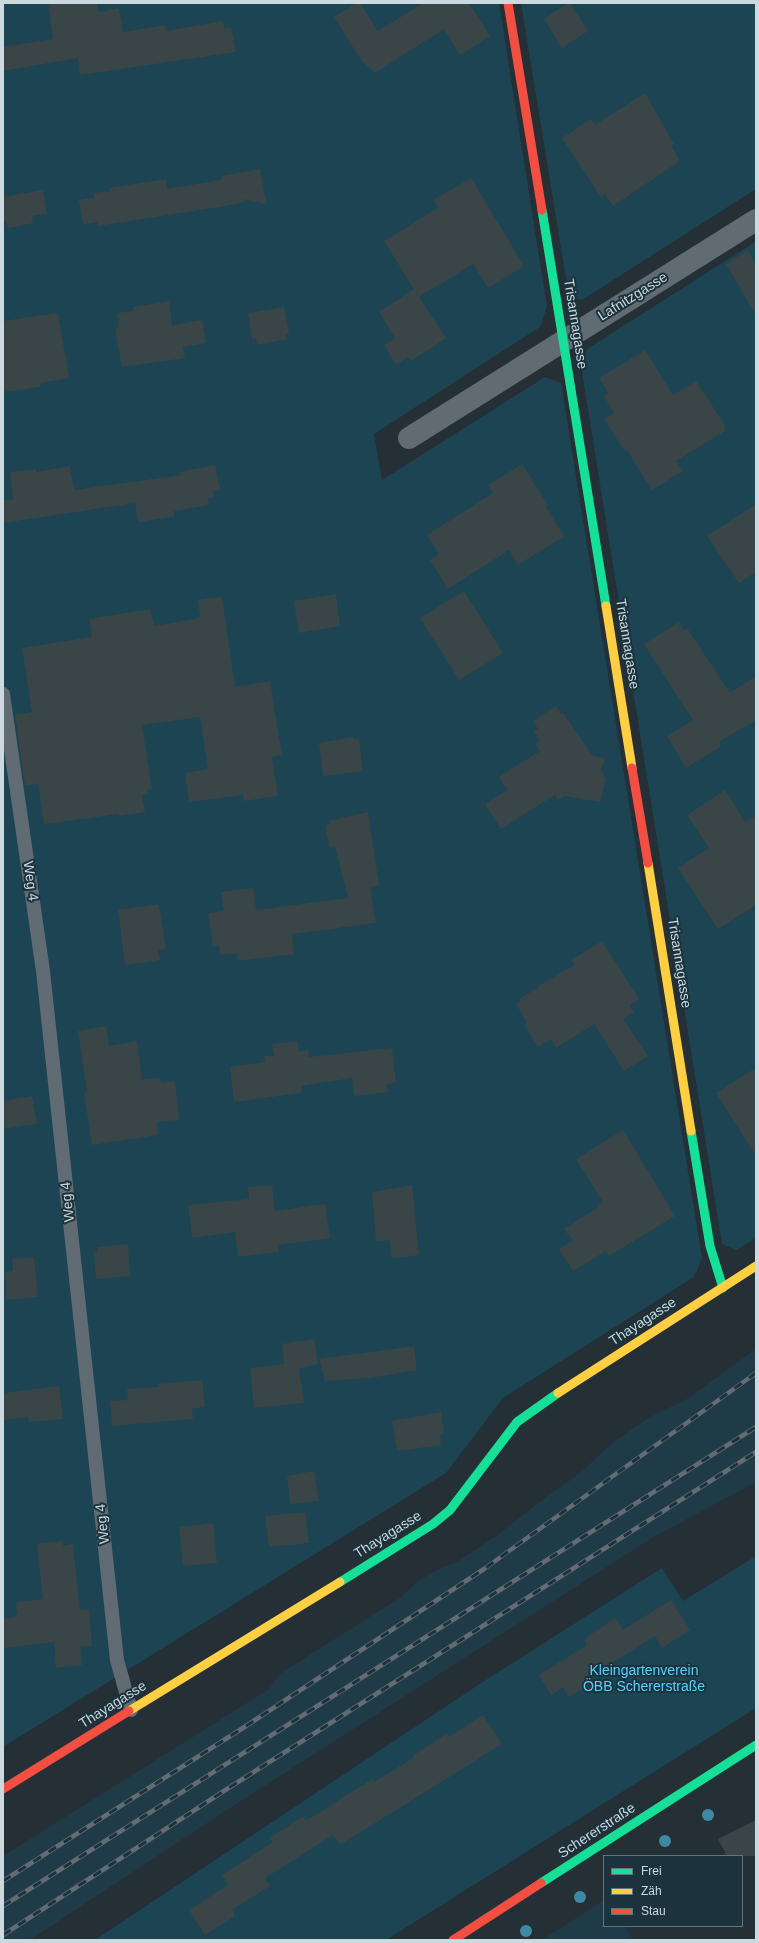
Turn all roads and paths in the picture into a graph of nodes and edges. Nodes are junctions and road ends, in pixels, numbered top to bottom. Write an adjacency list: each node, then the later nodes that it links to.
1 (508, 3): 3 (street, Trisannagasse)
2 (756, 220): 3 (street, Lafnitzgasse)
3 (564, 340): 4 (street, Lafnitzgasse); 7 (street, Trisannagasse)
4 (409, 438)
5 (3, 694): 8 (lane, Weg 4)
6 (756, 1266): 7 (street, Thayagasse)
7 (722, 1288): 8 (street, Thayagasse)
8 (131, 1710): 10 (street, Thayagasse)
9 (756, 1745): 11 (street, Schererstraße)
10 (3, 1789)
11 (453, 1940)

